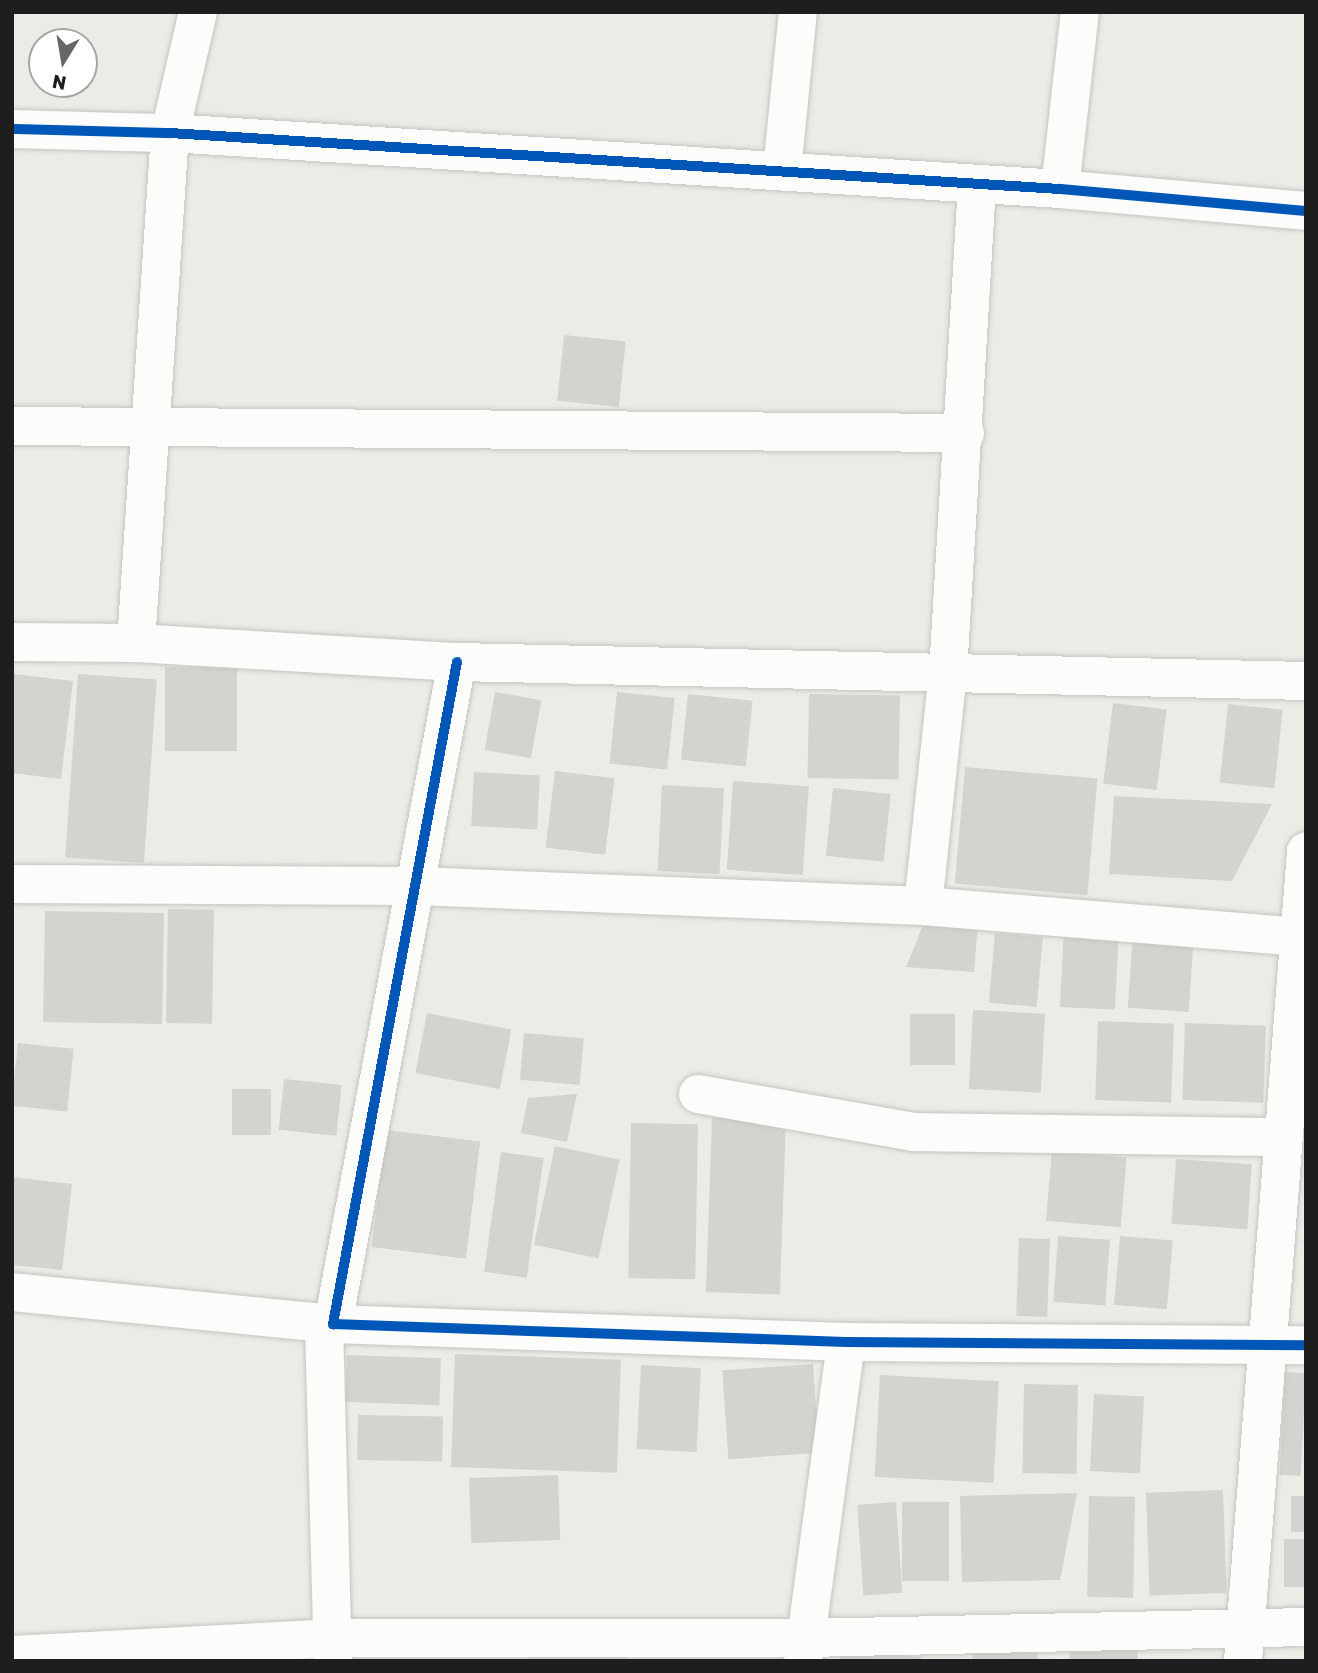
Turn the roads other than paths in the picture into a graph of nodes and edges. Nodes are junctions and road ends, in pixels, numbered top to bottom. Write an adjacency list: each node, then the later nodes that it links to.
1 (198, 12): 5 (street)
2 (798, 12): 6 (street)
3 (1080, 12): 8 (street)
4 (12, 129): 5 (street)
5 (170, 133): 6 (street); 10 (street)
6 (782, 172): 7 (street)
7 (977, 184): 8 (street); 12 (street)
8 (1060, 189): 9 (street)
9 (1306, 211)
10 (150, 425): 11 (street); 12 (street); 14 (street)
11 (12, 426)
12 (965, 433): 16 (street)
13 (12, 642): 14 (street)
14 (136, 643): 15 (street)
15 (457, 662): 16 (street); 20 (street)
16 (948, 673): 17 (street); 21 (street)
17 (1306, 681)
18 (1306, 851): 22 (street)
19 (12, 884): 20 (street)
20 (416, 886): 21 (street); 26 (street)
21 (923, 906): 22 (street)
22 (1297, 937): 24 (street)
23 (698, 1094): 24 (street)
24 (1284, 1137): 28 (street)
25 (12, 1292): 26 (street)
26 (328, 1324): 27 (street); 32 (street)
27 (846, 1342): 28 (street); 33 (street)
28 (1266, 1344): 29 (street); 31 (street)
29 (1306, 1345)
30 (1306, 1627): 31 (street)
31 (1243, 1643): 33 (street)
32 (332, 1649): 33 (street); 34 (street)
33 (804, 1649)
34 (12, 1655)

